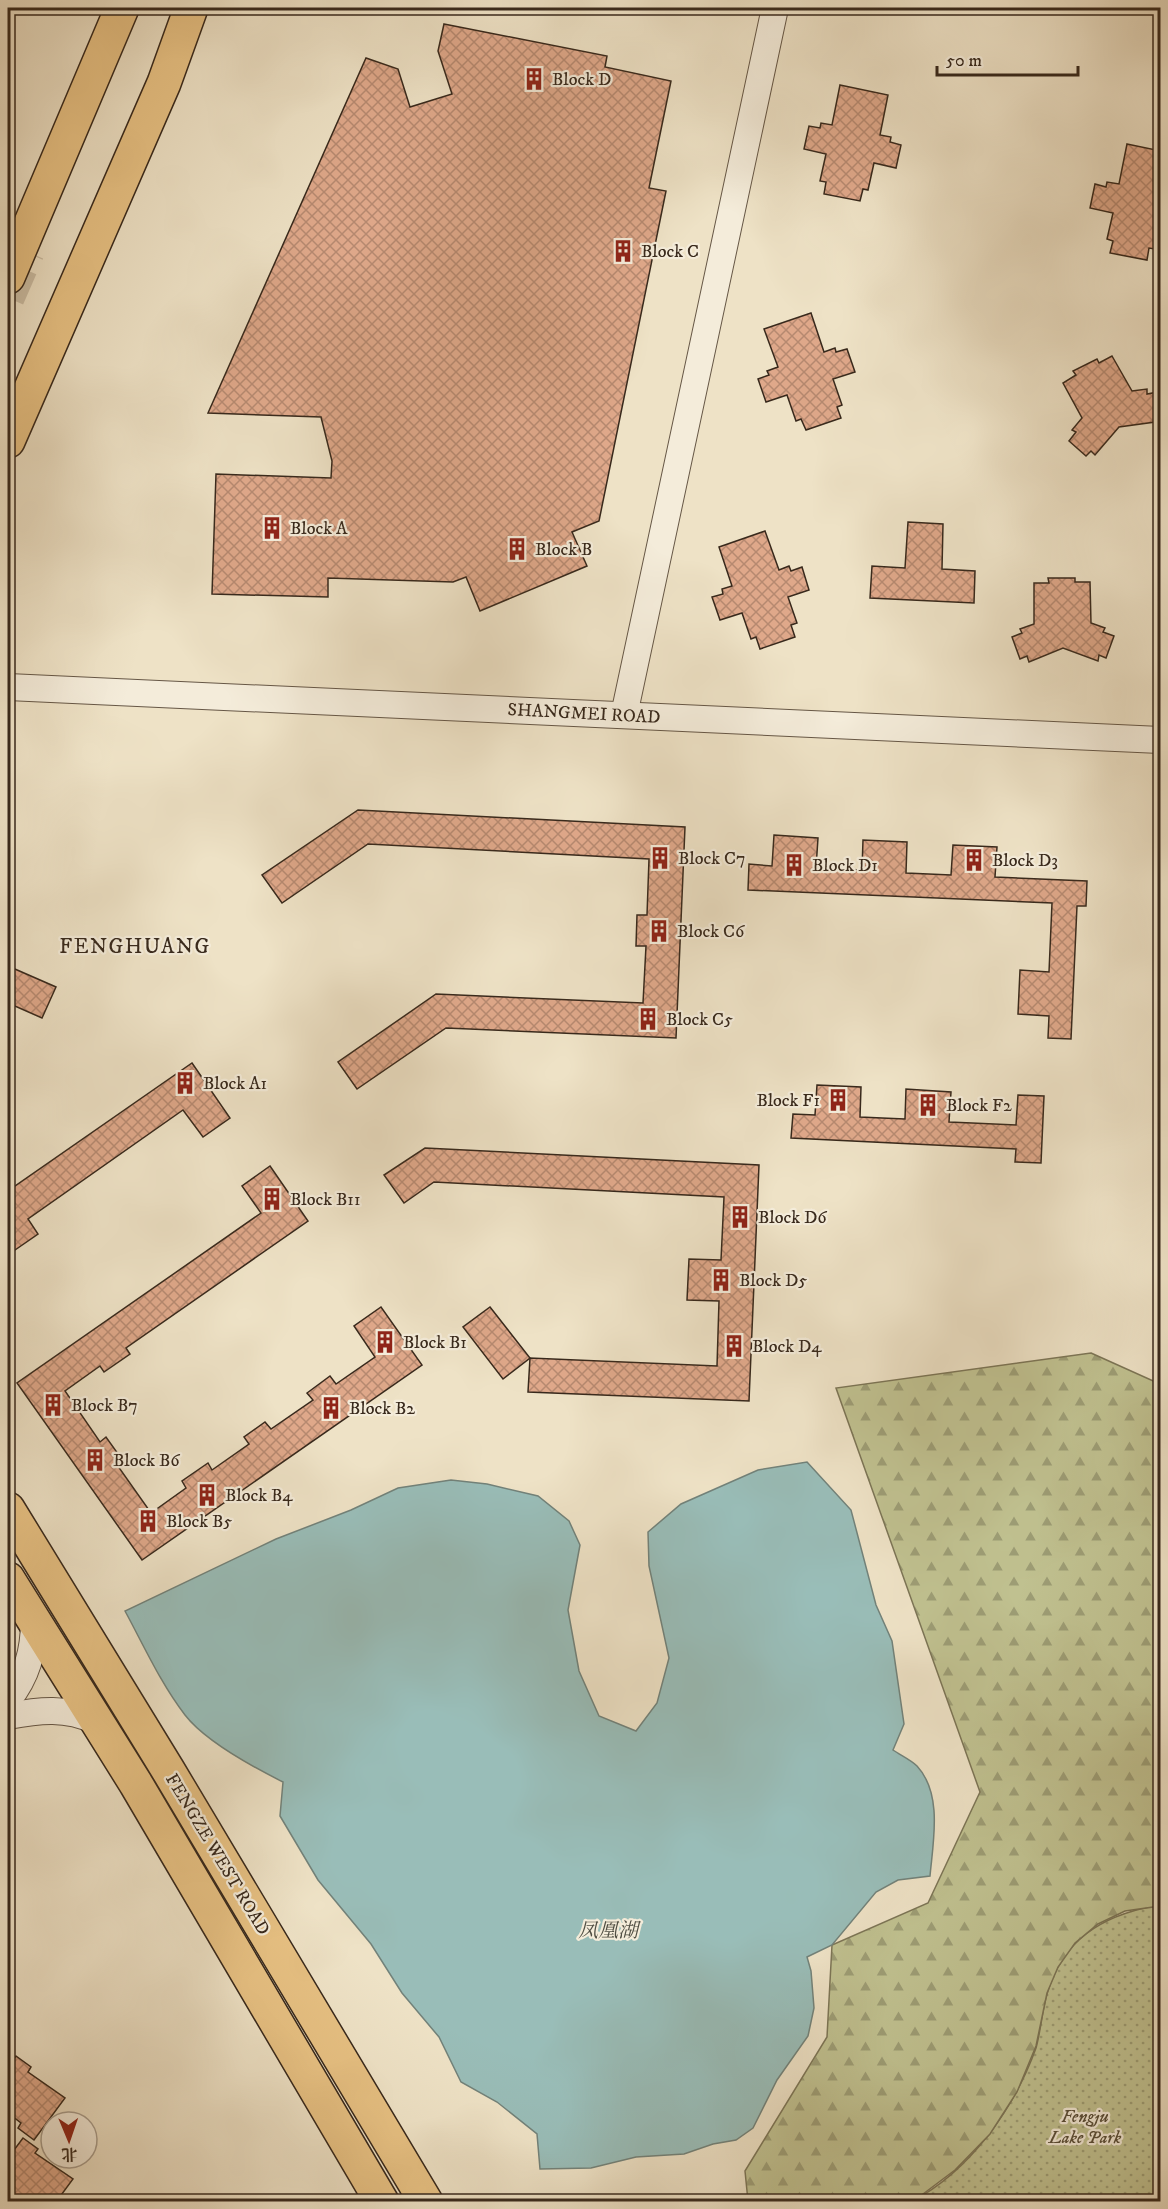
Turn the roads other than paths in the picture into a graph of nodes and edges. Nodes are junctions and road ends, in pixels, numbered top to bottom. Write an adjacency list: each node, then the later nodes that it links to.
1 (122, 8): 4 (main road)
2 (191, 8): 5 (main road)
3 (776, 8): 7 (street)
4 (8, 277)
5 (8, 441)
6 (8, 687): 7 (street, SHANGMEI ROAD)
7 (624, 715): 8 (street, SHANGMEI ROAD)
8 (1161, 740)
9 (8, 1509): 16 (main road, FENGZE WEST ROAD)
10 (8, 1579): 11 (main road, FENGZE WEST ROAD)
11 (34, 1621): 12 (street); 14 (main road, FENGZE WEST ROAD)
12 (8, 1700)
13 (8, 1716): 14 (street)
14 (96, 1721): 15 (main road, FENGZE WEST ROAD)
15 (382, 2202)
16 (426, 2202)

